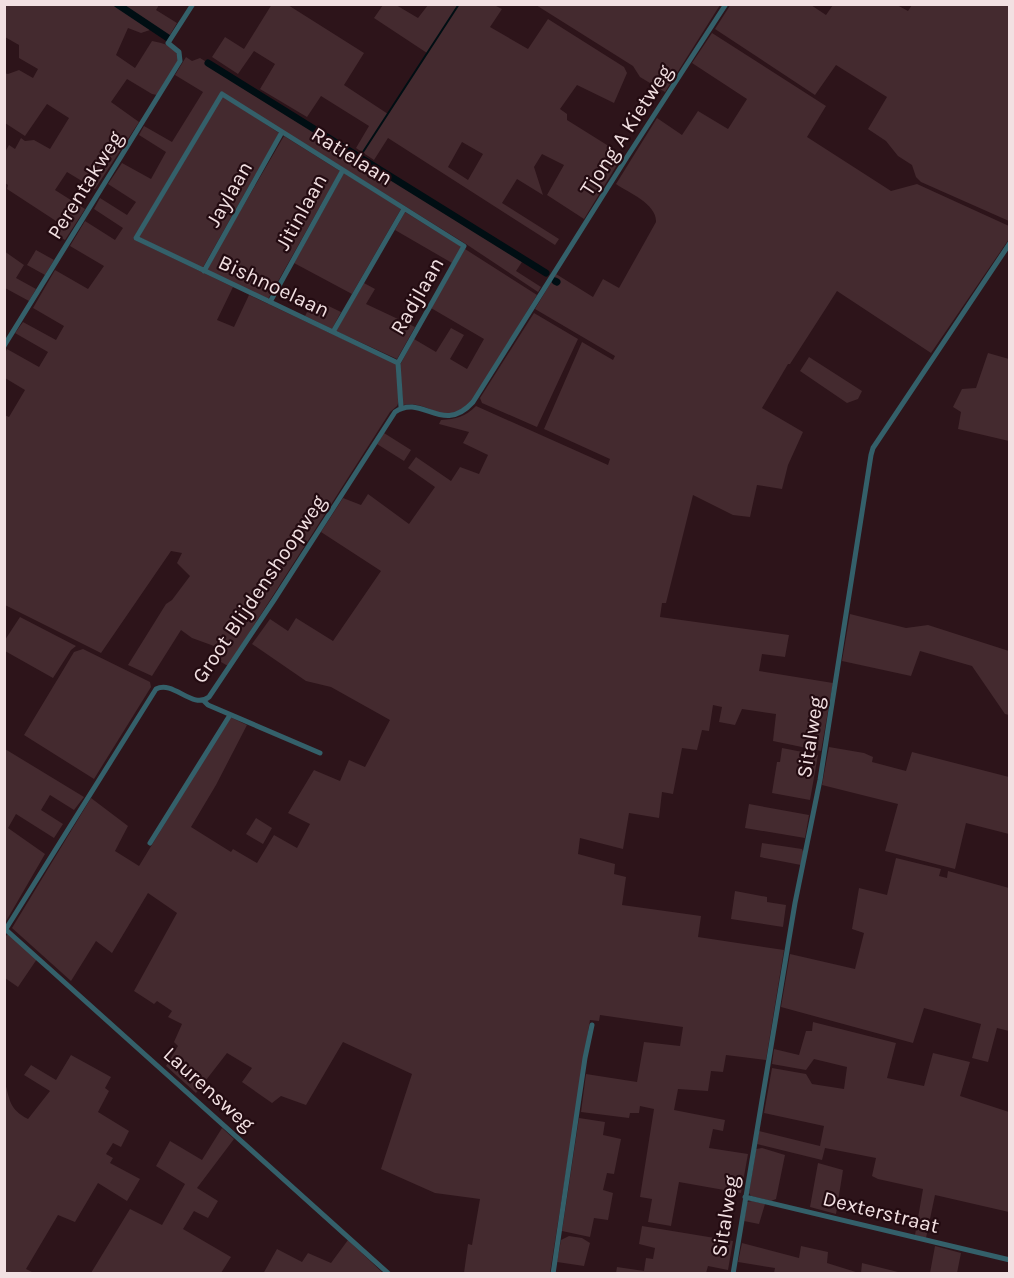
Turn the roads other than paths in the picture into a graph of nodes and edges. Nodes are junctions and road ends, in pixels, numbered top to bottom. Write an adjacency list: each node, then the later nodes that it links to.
1 (193, 4): 12 (street, Perentakweg)
2 (726, 4): 14 (street, Tjong A Kietweg)
3 (282, 132): 4 (street, Ratielaan); 6 (street, Ratielaan); 9 (street, Jaylaan)
4 (343, 170): 5 (street, Ratielaan); 10 (street, Jitinlaan)
5 (404, 209): 8 (street, Ratielaan); 11 (street)
6 (136, 238): 9 (street, Bishnoelaan)
7 (1010, 243): 21 (street, Sitalweg)
8 (464, 246): 13 (street, Radjlaan)
9 (204, 271): 10 (street, Bishnoelaan)
10 (270, 302): 11 (street, Bishnoelaan)
11 (333, 332): 13 (street, Bishnoelaan)
12 (4, 346)
13 (398, 363): 14 (street)
14 (401, 408): 15 (street, Groot Blijdenshoopweg)
15 (204, 700): 16 (street); 19 (street, Groot Blijdenshoopweg)
16 (230, 716): 17 (street); 18 (street)
17 (320, 753)
18 (150, 843)
19 (5, 930): 23 (street, Laurensweg)
20 (592, 1025): 24 (street)
21 (745, 1197): 22 (street, Dexterstraat); 25 (street, Sitalweg)
22 (1010, 1260)
23 (389, 1274)
24 (553, 1274)
25 (733, 1274)

